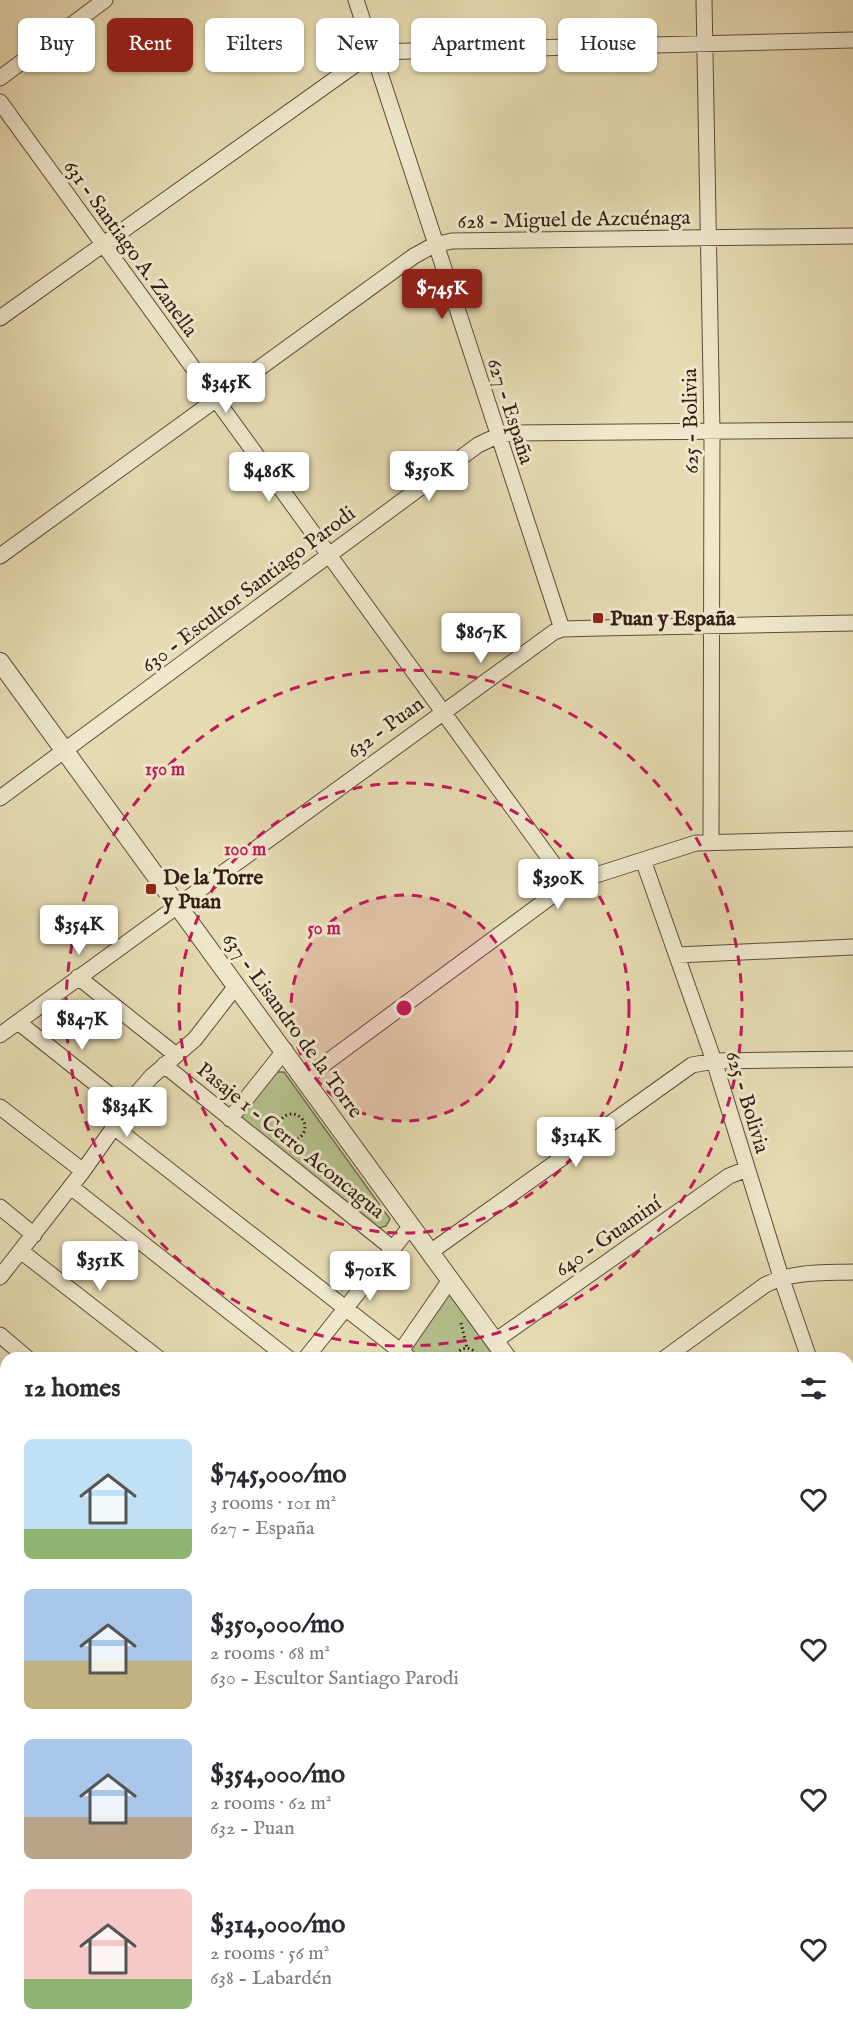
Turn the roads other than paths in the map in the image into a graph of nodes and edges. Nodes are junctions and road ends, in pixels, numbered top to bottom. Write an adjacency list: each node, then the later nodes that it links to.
1 (105, 0): 10 (street)
2 (356, 0): 4 (street, 627 - España)
3 (704, 0): 6 (street, 625 - Bolivia)
4 (362, 18)
5 (853, 40): 6 (street)
6 (705, 42): 7 (street); 13 (street, 625 - Bolivia)
7 (399, 51)
8 (345, 72): 14 (street)
9 (379, 72): 15 (street, 627 - España)
10 (0, 78)
11 (0, 102): 14 (street, 631 - Santiago A. Zanella)
12 (853, 236): 13 (street, 628 - Miguel de Azcuénaga)
13 (707, 238): 15 (street, 628 - Miguel de Azcuénaga); 19 (street, 625 - Bolivia)
14 (102, 243): 16 (street); 17 (street, 631 - Santiago A. Zanella)
15 (434, 244): 17 (street, 628 - Miguel de Azcuénaga); 20 (street, 627 - España)
16 (0, 318)
17 (216, 401): 21 (street, 628 - Miguel de Azcuénaga); 22 (street, 631 - Santiago A. Zanella)
18 (853, 430): 19 (street, 630 - Escultor Santiago Parodi)
19 (712, 432): 20 (street, 630 - Escultor Santiago Parodi); 24 (street, 625 - Bolivia)
20 (497, 436): 22 (street, 630 - Escultor Santiago Parodi); 25 (street, 627 - España)
21 (0, 556)
22 (328, 556): 27 (street, 631 - Santiago A. Zanella); 28 (street, 630 - Escultor Santiago Parodi)
23 (853, 623): 24 (street)
24 (713, 626): 25 (street); 31 (street, 625 - Bolivia)
25 (562, 629): 27 (street, 632 - Puan)
26 (0, 662): 28 (street, 637 - Lisandro de la Torre)
27 (441, 712): 33 (street, 631 - Santiago A. Zanella); 34 (street, 632 - Puan)
28 (66, 750): 29 (street, 630 - Escultor Santiago Parodi); 34 (street, 637 - Lisandro de la Torre)
29 (0, 798)
30 (853, 839): 31 (street)
31 (711, 841): 32 (street)
32 (643, 860): 33 (street); 36 (street, 625 - Bolivia)
33 (568, 884): 45 (street)
34 (177, 904): 37 (street, 632 - Puan); 38 (street, 637 - Lisandro de la Torre)
35 (853, 948): 36 (street)
36 (677, 955): 44 (street, 625 - Bolivia)
37 (78, 977): 39 (street, 632 - Puan); 43 (street, Pasaje 1 - Cerro Aconcagua)
38 (236, 986): 41 (street, 637 - Lisandro de la Torre); 43 (street)
39 (18, 1022): 40 (street, 632 - Puan); 47 (street)
40 (0, 1035)
41 (285, 1050): 45 (street, 637 - Lisandro de la Torre); 48 (street)
42 (853, 1059): 44 (street)
43 (170, 1060): 47 (street); 48 (street, Pasaje 1 - Cerro Aconcagua)
44 (714, 1061): 50 (street, 625 - Bolivia); 58 (street)
45 (304, 1079): 54 (street, 637 - Lisandro de la Torre)
46 (0, 1107): 51 (street)
47 (125, 1107): 49 (street)
48 (230, 1119): 56 (street, Pasaje 1 - Cerro Aconcagua)
49 (114, 1127): 51 (street); 63 (street)
50 (747, 1168): 60 (street, 625 - Bolivia); 65 (street, 640 - Guaminí)
51 (83, 1170): 52 (street)
52 (71, 1186): 55 (street); 68 (street)
53 (0, 1207): 55 (street)
54 (410, 1227): 56 (street); 58 (street, 637 - Lisandro de la Torre)
55 (34, 1235): 57 (street)
56 (392, 1248): 63 (street)
57 (22, 1252): 61 (street); 67 (street)
58 (429, 1253): 62 (street, 637 - Lisandro de la Torre)
59 (853, 1272): 60 (street)
60 (781, 1276): 73 (street); 74 (street, 625 - Bolivia)
61 (0, 1277)
62 (450, 1280): 65 (street, 637 - Lisandro de la Torre); 71 (street)
63 (345, 1307): 69 (street); 70 (street)
64 (0, 1335): 66 (street)
65 (495, 1341): 72 (street, 637 - Lisandro de la Torre)
66 (20, 1352)
67 (150, 1352)
68 (280, 1352)
69 (311, 1352)
70 (402, 1352)
71 (406, 1352)
72 (503, 1352)
73 (673, 1352)
74 (807, 1352)

